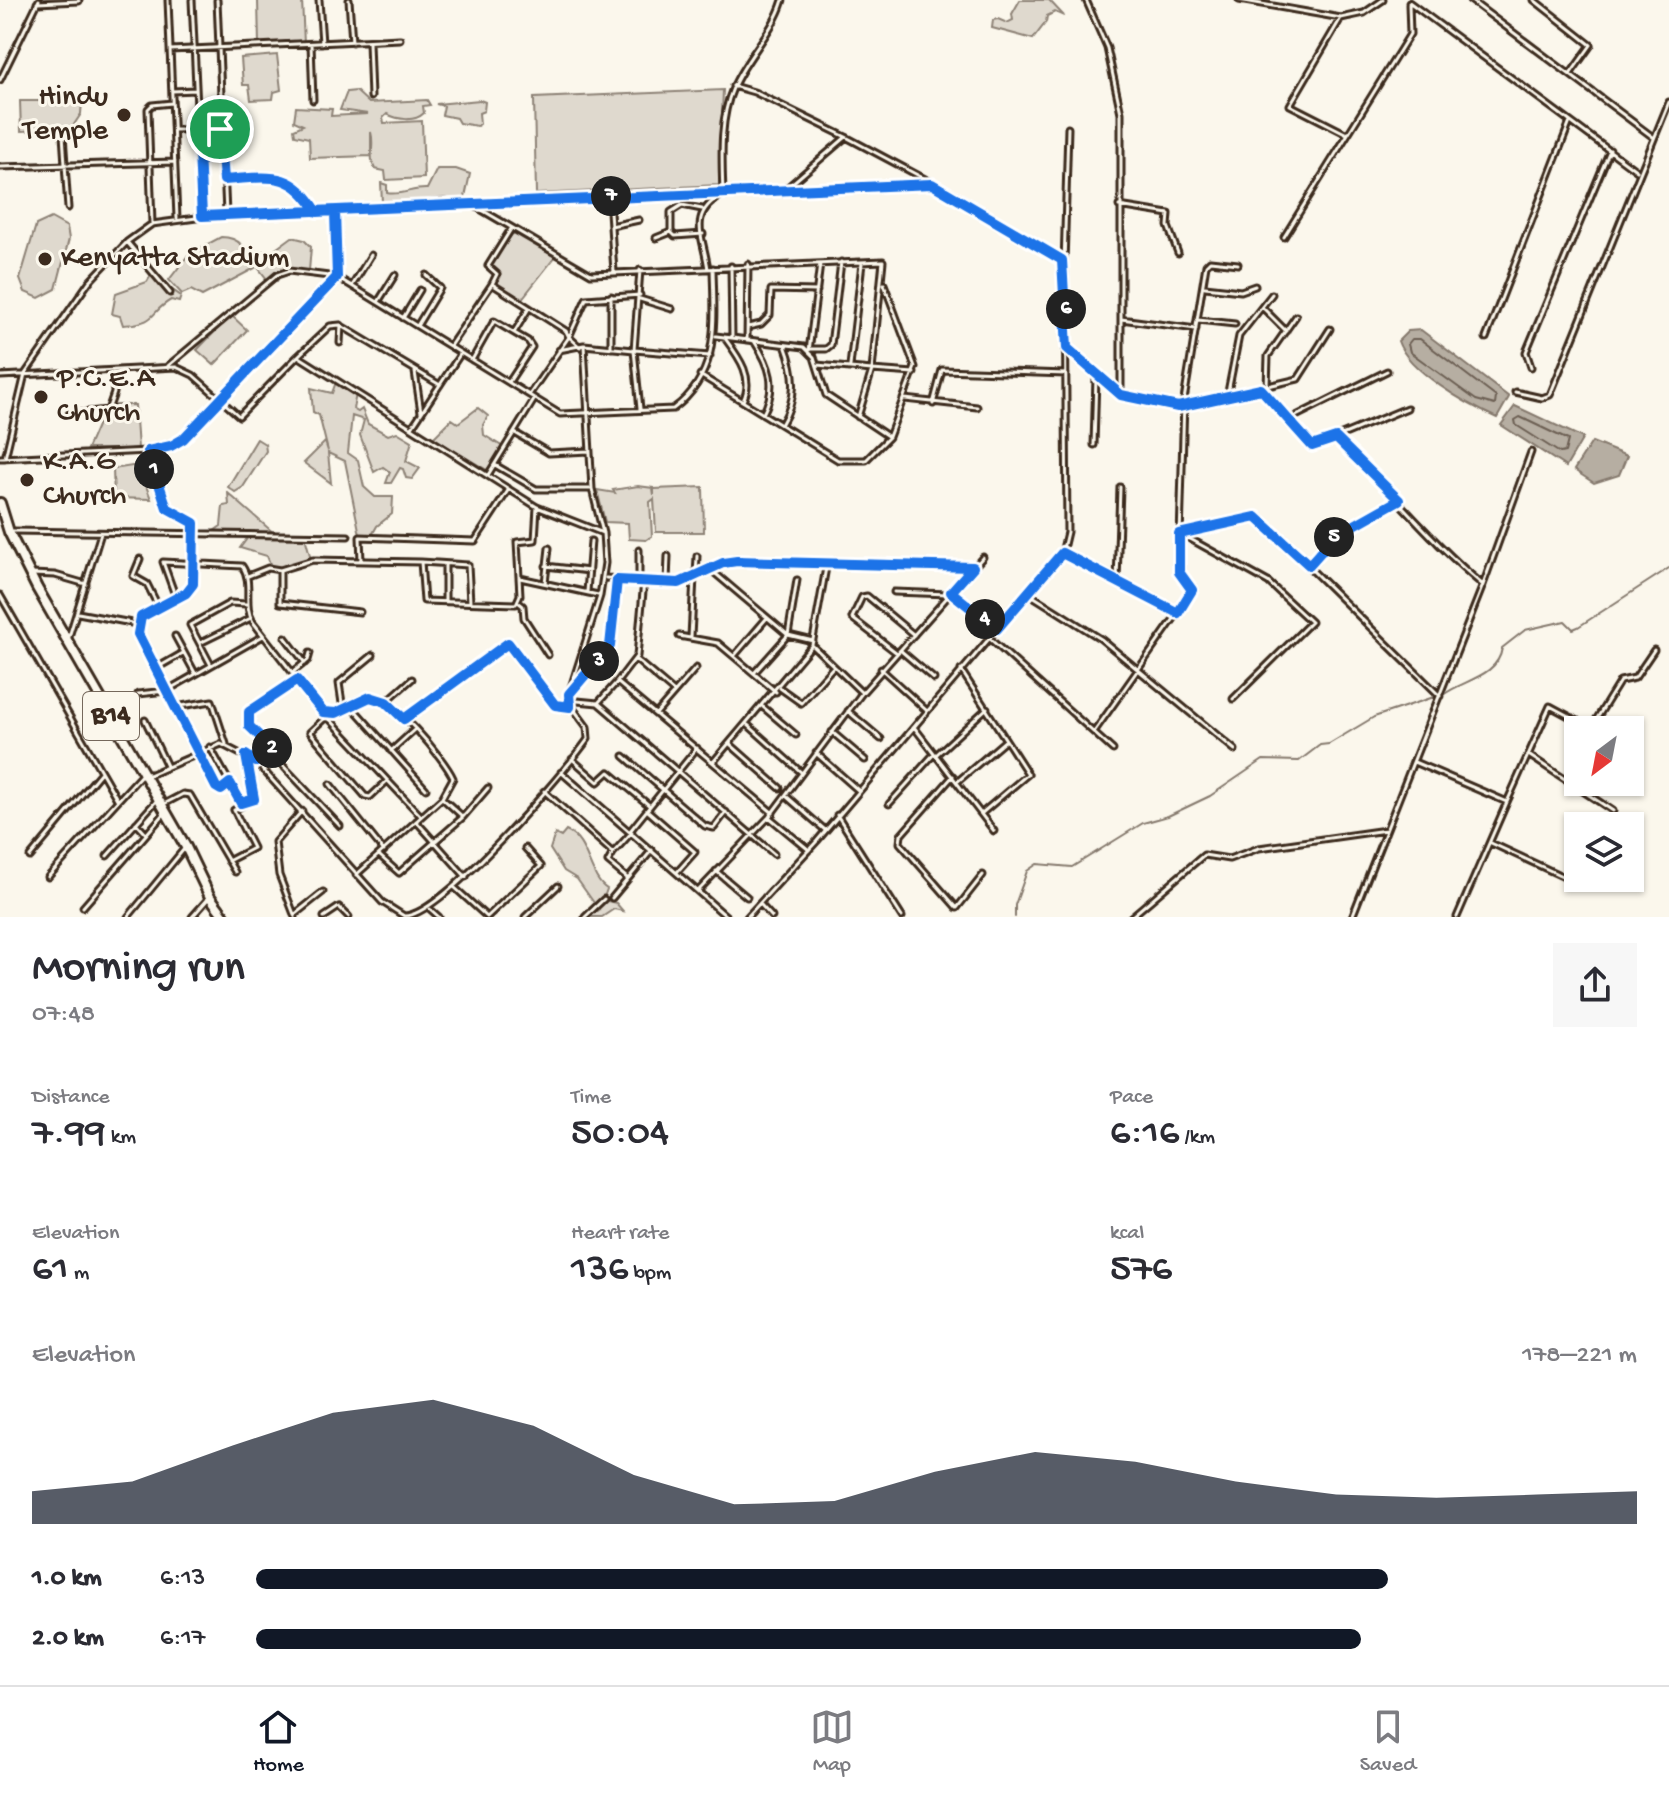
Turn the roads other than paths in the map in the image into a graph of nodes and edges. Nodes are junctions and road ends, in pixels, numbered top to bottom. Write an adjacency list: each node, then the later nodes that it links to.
1 (168, 0): 26 (street)
2 (192, 0): 24 (street)
3 (217, 0): 25 (street)
4 (319, 0): 22 (street)
5 (349, 0): 20 (street)
6 (783, 0): 29 (street)
7 (1086, 0): 57 (street)
8 (1239, 0): 15 (street)
9 (1366, 0): 17 (street)
10 (1383, 0): 17 (street)
11 (1470, 0): 27 (street)
12 (1534, 0): 27 (street)
13 (38, 1): 14 (street); 28 (street)
14 (79, 1)
15 (1256, 1): 18 (street)
16 (1409, 1): 36 (street); 41 (street)
17 (1369, 8): 18 (street)
18 (1341, 18): 41 (street)
19 (400, 39): 21 (street)
20 (352, 42): 21 (street); 22 (street)
21 (369, 42): 32 (street)
22 (322, 43): 23 (street)
23 (311, 44): 25 (street); 33 (street)
24 (195, 48): 25 (street); 26 (street); 30 (street)
25 (218, 49): 38 (street)
26 (170, 50): 31 (street)
27 (1571, 73): 44 (street)
28 (0, 80)
29 (733, 86): 43 (street); 54 (street)
30 (196, 90): 31 (street); 40 (street)
31 (172, 91): 35 (street)
32 (371, 97)
33 (313, 100)
34 (1669, 102): 44 (street)
35 (173, 103): 39 (street); 47 (street)
36 (1570, 122): 45 (street); 120 (street)
37 (1068, 128): 81 (street)
38 (220, 129): 40 (street); 51 (street)
39 (174, 130): 40 (street); 46 (street)
40 (198, 130): 63 (street)
41 (1347, 134): 71 (street)
42 (63, 135): 48 (street)
43 (846, 137): 52 (street); 53 (street)
44 (1655, 138): 50 (street)
45 (1610, 150): 50 (street); 139 (street)
46 (175, 162): 47 (street); 64 (street)
47 (150, 163): 48 (street); 66 (street)
48 (66, 166): 49 (street); 58 (street)
49 (0, 167)
50 (1638, 172): 154 (street)
51 (224, 180): 61 (street); 62 (street)
52 (932, 184): 53 (street); 81 (street)
53 (782, 192): 54 (street)
54 (723, 194): 55 (street); 59 (street)
55 (609, 196): 56 (street); 67 (street)
56 (472, 204): 60 (street); 68 (street)
57 (1119, 206): 74 (street); 106 (street)
58 (68, 208)
59 (703, 209): 69 (street); 70 (street)
60 (335, 211): 61 (street); 88 (street)
61 (317, 212): 62 (street)
62 (226, 214): 63 (street)
63 (202, 216): 64 (street)
64 (177, 218): 66 (street)
65 (639, 220): 67 (street)
66 (152, 224): 73 (street)
67 (611, 226): 85 (street)
68 (511, 227): 85 (street); 90 (street)
69 (671, 232): 70 (street); 72 (street)
70 (703, 234): 83 (street)
71 (1284, 237)
72 (656, 238)
73 (127, 242): 96 (street); 145 (street)
74 (1178, 253)
75 (371, 255): 91 (street)
76 (862, 261): 77 (street); 89 (street); 138 (street)
77 (841, 262): 79 (street); 131 (street)
78 (748, 264): 79 (street); 82 (street); 111 (street)
79 (820, 264): 95 (street)
80 (1238, 264): 93 (street)
81 (1064, 265): 128 (street)
82 (731, 266): 83 (street); 119 (street)
83 (710, 269): 84 (street); 116 (street)
84 (640, 270): 85 (street); 99 (street)
85 (614, 272)
86 (395, 275): 100 (street)
87 (426, 275): 110 (street)
88 (337, 277): 91 (street); 137 (street); 160 (street)
89 (882, 281): 141 (street); 144 (street)
90 (492, 284): 102 (street); 125 (street)
91 (352, 286): 100 (street)
92 (1255, 286): 93 (street)
93 (1203, 287): 107 (street)
94 (420, 290): 105 (street)
95 (817, 291): 111 (street); 131 (street)
96 (170, 293)
97 (1272, 294): 101 (street)
98 (611, 296): 99 (street); 117 (street); 127 (street)
99 (640, 297): 103 (street); 130 (street)
100 (378, 302): 105 (street)
101 (1263, 307): 115 (street); 157 (street)
102 (529, 308): 114 (street); 117 (street)
103 (672, 309)
104 (1296, 316): 115 (street)
105 (403, 318): 110 (street)
106 (1121, 319): 112 (street); 156 (street)
107 (1198, 320): 108 (street); 112 (street)
108 (1235, 324)
109 (341, 325): 123 (street); 133 (street); 140 (street)
110 (417, 326): 125 (street)
111 (748, 327): 121 (street)
112 (1196, 329): 164 (street)
113 (1330, 329): 152 (street)
114 (515, 331): 135 (street); 150 (street)
115 (1286, 331): 152 (street)
116 (715, 336): 118 (street); 134 (street)
117 (569, 337): 126 (street); 129 (street)
118 (724, 337): 119 (street); 161 (street)
119 (732, 338): 121 (street)
120 (1486, 338)
121 (747, 340): 122 (street)
122 (754, 341): 124 (street); 169 (street)
123 (340, 343)
124 (785, 344): 131 (street); 173 (street)
125 (450, 346): 132 (street)
126 (582, 346): 127 (street); 129 (street); 170 (street)
127 (611, 348): 130 (street)
128 (1067, 348): 146 (street); 149 (street)
129 (559, 350): 155 (street)
130 (634, 350): 134 (street); 166 (street)
131 (810, 350): 136 (street)
132 (461, 353): 135 (street); 151 (street)
133 (298, 356): 160 (street); 174 (street)
134 (710, 356): 147 (street)
135 (472, 360): 150 (street)
136 (817, 365): 138 (street); 171 (street)
137 (168, 366): 142 (street); 160 (street)
138 (850, 366): 141 (street)
139 (1531, 367)
140 (414, 369): 151 (street); 167 (street)
141 (872, 370): 144 (street); 171 (street)
142 (113, 371): 145 (street); 168 (street)
143 (1387, 371): 172 (street)
144 (914, 373): 159 (street)
145 (25, 374): 148 (street); 182 (street)
146 (1066, 374): 162 (street); 200 (street)
147 (700, 375): 161 (street); 166 (street)
148 (0, 376)
149 (1096, 377): 156 (street); 178 (street)
150 (509, 382): 155 (street)
151 (440, 385): 167 (street)
152 (1267, 387): 153 (street)
153 (1261, 389): 157 (street); 172 (street)
154 (1515, 392)
155 (529, 395): 158 (street)
156 (1121, 395): 164 (street)
157 (1227, 398): 164 (street)
158 (534, 399): 170 (street); 175 (street)
159 (904, 399): 162 (street); 176 (street)
160 (218, 400): 179 (street)
161 (743, 401): 169 (street)
162 (933, 404): 163 (street)
163 (977, 407)
164 (1184, 408): 195 (street)
165 (1407, 408): 177 (street)
166 (640, 410): 170 (street)
167 (421, 412): 174 (street)
168 (69, 414)
169 (763, 414): 173 (street)
170 (588, 415): 180 (street)
171 (858, 417): 176 (street)
172 (1288, 420): 177 (street)
173 (781, 425): 176 (street)
174 (412, 427): 184 (street)
175 (514, 432): 180 (street); 183 (street)
176 (889, 437)
177 (1336, 438): 188 (street)
178 (1094, 445)
179 (148, 451): 182 (street); 192 (street)
180 (589, 451): 187 (street)
181 (1531, 452): 228 (street)
182 (2, 458)
183 (495, 465): 184 (street); 187 (street)
184 (488, 475): 186 (street)
185 (1120, 487): 225 (street)
186 (509, 489): 189 (street); 205 (street)
187 (592, 489): 194 (street)
188 (1399, 500): 210 (street); 228 (street)
189 (537, 507): 194 (street); 219 (street)
190 (1, 508): 191 (highway, B14)
191 (9, 532): 193 (street); 216 (highway, B14)
192 (195, 532): 193 (street); 196 (street); 206 (street)
193 (101, 533): 227 (street)
194 (603, 533): 220 (street)
195 (1181, 535): 210 (street); 243 (street); 289 (street)
196 (348, 536)
197 (591, 541): 215 (street)
198 (549, 548): 211 (street)
199 (639, 550): 223 (street)
200 (1062, 553): 225 (street); 232 (street)
201 (668, 556): 224 (street)
202 (697, 556): 218 (street)
203 (983, 557): 212 (street)
204 (140, 559): 240 (street)
205 (361, 561): 207 (street); 214 (street)
206 (195, 562): 217 (street); 235 (street); 235 (street)
207 (421, 562): 209 (street); 236 (street)
208 (827, 562): 212 (street); 213 (street); 258 (street)
209 (445, 563): 236 (street); 237 (street)
210 (1309, 565): 288 (street)
211 (546, 566): 215 (street); 226 (street)
212 (973, 567): 231 (street)
213 (710, 569): 218 (street); 244 (street)
214 (280, 570): 217 (street); 241 (street)
215 (589, 571): 229 (street)
216 (30, 575): 227 (street); 256 (highway, B14)
217 (247, 576): 239 (street)
218 (695, 576): 224 (street); 254 (street)
219 (520, 578): 226 (street); 238 (street)
220 (604, 578): 221 (street); 234 (street)
221 (617, 580): 223 (street); 287 (street)
222 (797, 580): 248 (street)
223 (641, 581): 224 (street); 266 (street)
224 (667, 582)
225 (1117, 582): 243 (street)
226 (545, 583): 229 (street)
227 (86, 584): 242 (street)
228 (1483, 585): 288 (street)
229 (587, 592): 234 (street)
230 (894, 592): 231 (street)
231 (950, 593): 247 (street); 249 (street)
232 (1028, 593): 247 (street); 274 (street)
233 (0, 595): 333 (street)
234 (600, 596): 287 (street)
235 (176, 598): 240 (street)
236 (445, 601): 237 (street)
237 (470, 602): 238 (street)
238 (518, 602): 264 (street)
239 (246, 604): 245 (street); 257 (street)
240 (159, 608): 246 (street)
241 (360, 612)
242 (77, 613): 246 (street); 256 (street)
243 (1178, 613): 274 (street)
244 (767, 617): 248 (street); 265 (street)
245 (251, 618): 251 (street); 257 (street)
246 (137, 624): 271 (street)
247 (997, 629): 255 (street)
248 (788, 635): 258 (street); 275 (street)
249 (914, 635): 260 (street); 260 (street)
250 (175, 636): 261 (street)
251 (264, 636): 268 (street); 277 (street)
252 (679, 636): 254 (street)
253 (285, 637): 267 (street)
254 (691, 637): 265 (street)
255 (989, 638): 273 (street); 309 (street)
256 (68, 642): 337 (highway, B14)
257 (200, 643): 268 (street)
258 (812, 643): 269 (street); 282 (street)
259 (1654, 650): 325 (street)
260 (899, 652): 272 (street); 279 (street)
261 (183, 653): 271 (street); 276 (street)
262 (310, 653): 267 (street)
263 (373, 655): 296 (street)
264 (548, 655)
265 (735, 655): 275 (street)
266 (635, 659): 281 (street); 284 (street)
267 (305, 663): 277 (street)
268 (211, 665): 276 (street)
269 (834, 666): 282 (street); 285 (street)
270 (696, 668): 284 (street)
271 (155, 669): 283 (street)
272 (881, 669): 285 (street); 299 (street)
273 (961, 670): 295 (street); 299 (street)
274 (1139, 670): 309 (street); 318 (street)
275 (755, 672): 282 (street)
276 (195, 673): 283 (street)
277 (292, 673): 280 (street)
278 (412, 679): 290 (street)
279 (934, 679)
280 (297, 680): 300 (street); 322 (street)
281 (617, 682): 291 (street); 301 (street)
282 (777, 690): 294 (street)
283 (166, 691): 286 (street); 292 (street)
284 (674, 692): 301 (street)
285 (862, 693): 298 (street)
286 (138, 694)
287 (568, 697): 291 (street); 293 (street)
288 (1441, 697): 331 (street)
289 (1233, 699)
290 (386, 702): 296 (street); 303 (street)
291 (598, 703): 335 (street)
292 (175, 707): 313 (street); 319 (street)
293 (570, 707): 303 (street); 327 (street)
294 (763, 707): 305 (street); 310 (street)
295 (987, 708): 312 (street); 323 (street)
296 (343, 710): 300 (street)
297 (355, 710): 320 (street)
298 (848, 711): 308 (street); 311 (street)
299 (927, 711): 306 (street)
300 (323, 712): 302 (street)
301 (656, 714): 316 (street)
302 (327, 716): 339 (street); 339 (street)
303 (404, 719): 307 (street)
304 (145, 720): 332 (street)
305 (747, 724): 314 (street); 336 (street)
306 (914, 727): 323 (street); 347 (street)
307 (414, 730): 320 (street); 350 (street)
308 (832, 732): 321 (street); 328 (street)
309 (1094, 732): 317 (street)
310 (796, 735)
311 (881, 739)
312 (1006, 740): 340 (street); 360 (street)
313 (226, 744): 315 (street); 324 (street)
314 (730, 744): 330 (street); 344 (street)
315 (209, 746): 319 (street); 341 (street)
316 (697, 748): 330 (street); 335 (street)
317 (1113, 750)
318 (1235, 750)
319 (199, 751): 332 (street); 341 (street)
320 (391, 751): 345 (street)
321 (816, 753): 336 (street); 347 (street)
322 (272, 754): 329 (street); 367 (street)
323 (936, 754): 338 (street); 354 (street)
324 (246, 755): 329 (street); 353 (street)
325 (1529, 755): 352 (street); 359 (street)
326 (624, 756): 346 (street)
327 (572, 759): 334 (street); 356 (street)
328 (865, 760)
329 (256, 762): 357 (street)
330 (714, 762): 361 (street)
331 (1413, 762): 352 (street); 369 (street)
332 (167, 766): 337 (street)
333 (101, 772): 351 (street); 385 (street)
334 (560, 772): 348 (street); 371 (street)
335 (680, 772): 346 (street); 358 (street)
336 (802, 773): 349 (street)
337 (144, 775): 351 (street); 355 (highway, B14)
338 (953, 776): 340 (street); 391 (street)
339 (387, 781): 363 (street)
340 (957, 782): 360 (street)
341 (230, 783): 353 (street)
342 (330, 784): 380 (street)
343 (488, 788): 364 (street)
344 (780, 788)
345 (426, 789)
346 (664, 790): 356 (street); 358 (street)
347 (858, 790): 362 (street)
348 (543, 791): 381 (street); 393 (street)
349 (786, 796): 361 (street); 368 (street)
350 (442, 798): 363 (street); 364 (street)
351 (117, 799): 392 (street)
352 (1507, 802): 375 (street)
353 (241, 803): 386 (street)
354 (889, 804)
355 (162, 805): 366 (street); 372 (street); 376 (highway, B14); 386 (street)
356 (648, 808): 371 (street); 388 (street)
357 (302, 811): 390 (street); 407 (street)
358 (727, 811): 373 (street)
359 (1613, 811)
360 (982, 813): 370 (street)
361 (771, 815): 373 (street); 379 (street)
362 (837, 815): 368 (street); 421 (street)
363 (421, 816): 365 (street)
364 (463, 817): 374 (street)
365 (416, 821): 374 (street); 380 (street)
366 (136, 823): 372 (street); 384 (street)
367 (340, 826)
368 (825, 830): 379 (street)
369 (1386, 830): 422 (street); 423 (street)
370 (994, 831)
371 (631, 832): 378 (street); 381 (street)
372 (146, 834): 405 (street)
373 (752, 835): 382 (street); 387 (street)
374 (435, 842): 383 (street); 393 (street)
375 (1490, 842): 394 (street); 424 (street)
376 (186, 847): 400 (highway, B14); 409 (street)
377 (525, 848): 415 (street)
378 (652, 850): 388 (street); 395 (street)
379 (809, 850): 404 (street)
380 (384, 851): 383 (street)
381 (613, 853): 395 (street)
382 (774, 854)
383 (379, 855): 390 (street)
384 (107, 856)
385 (30, 857)
386 (228, 861): 389 (street)
387 (715, 870): 398 (street); 401 (street)
388 (678, 871): 398 (street)
389 (235, 872)
390 (356, 875): 408 (street)
391 (983, 875)
392 (48, 877)
393 (466, 877): 397 (street)
394 (1564, 877)
395 (627, 878): 402 (street)
396 (558, 886): 416 (street)
397 (454, 887): 406 (street); 415 (street)
398 (699, 890): 418 (street)
399 (323, 892): 407 (street)
400 (210, 897): 410 (street); 411 (highway, B14)
401 (747, 897)
402 (612, 898)
403 (604, 899): 417 (street)
404 (760, 904): 419 (street); 420 (street)
405 (83, 907)
406 (429, 908): 408 (street); 414 (street)
407 (295, 916)
408 (398, 916)
409 (128, 917)
410 (192, 917)
411 (225, 917)
412 (324, 917): 413 (street)
413 (349, 917)
414 (439, 917)
415 (487, 917)
416 (525, 917)
417 (585, 917)
418 (727, 917)
419 (747, 917)
420 (772, 917)
421 (902, 917)
422 (1131, 917)
423 (1352, 917)
424 (1457, 917)

